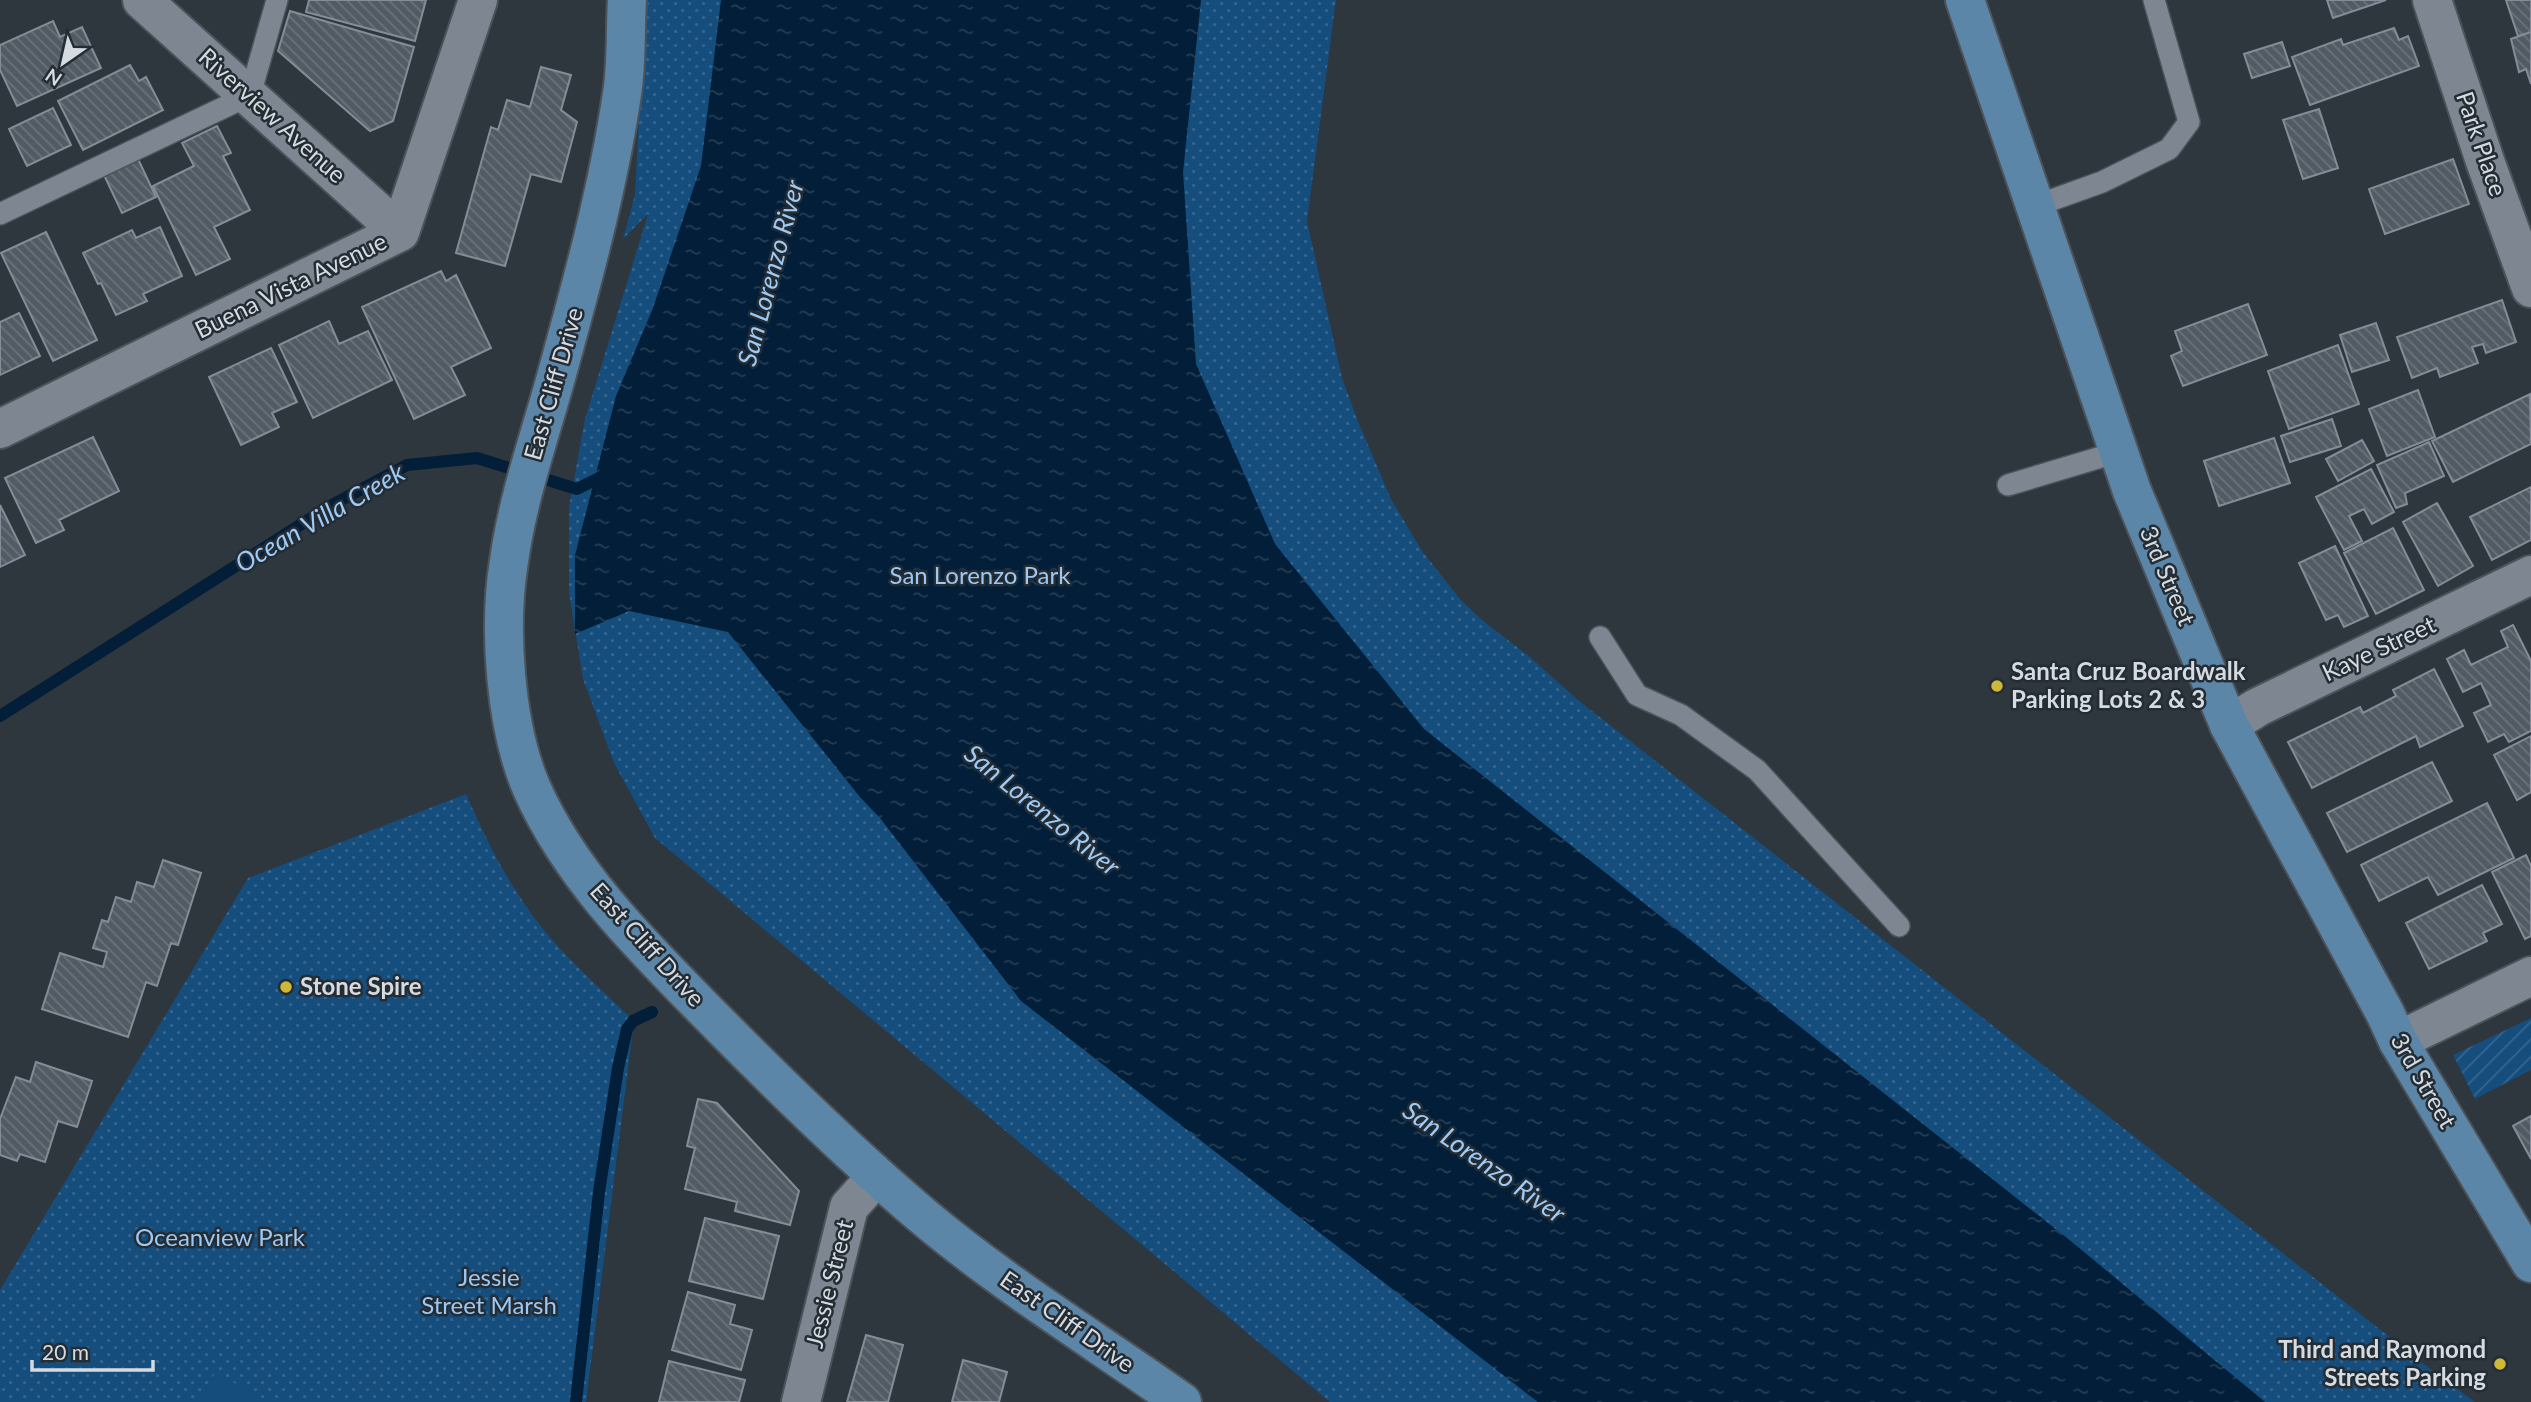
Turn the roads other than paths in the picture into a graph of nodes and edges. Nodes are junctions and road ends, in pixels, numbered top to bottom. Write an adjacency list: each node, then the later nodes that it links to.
1 (142, 0): 8 (street, Riverview Avenue)
2 (278, 0): 8 (lane)
3 (478, 0): 11 (street, Buena Vista Avenue)
4 (627, 0): 22 (main road, East Cliff Drive)
5 (1965, 0): 9 (main road, 3rd Street)
6 (2154, 0): 9 (lane)
7 (2432, 0): 12 (street, Park Place)
8 (250, 95): 10 (lane); 11 (street, Riverview Avenue)
9 (2035, 206): 14 (main road, 3rd Street)
10 (0, 214)
11 (400, 232): 13 (street, Buena Vista Avenue)
12 (2531, 288)
13 (0, 429)
14 (2118, 452): 15 (lane); 18 (main road, 3rd Street)
15 (2008, 485)
16 (2531, 575): 18 (street, Kaye Street)
17 (1600, 638): 19 (lane)
18 (2229, 725): 21 (main road, 3rd Street)
19 (1899, 926)
20 (2531, 976): 21 (street)
21 (2398, 1041): 23 (main road, 3rd Street)
22 (877, 1176): 24 (street, Jessie Street); 25 (main road, East Cliff Drive)
23 (2531, 1263)
24 (801, 1402)
25 (1182, 1402)

